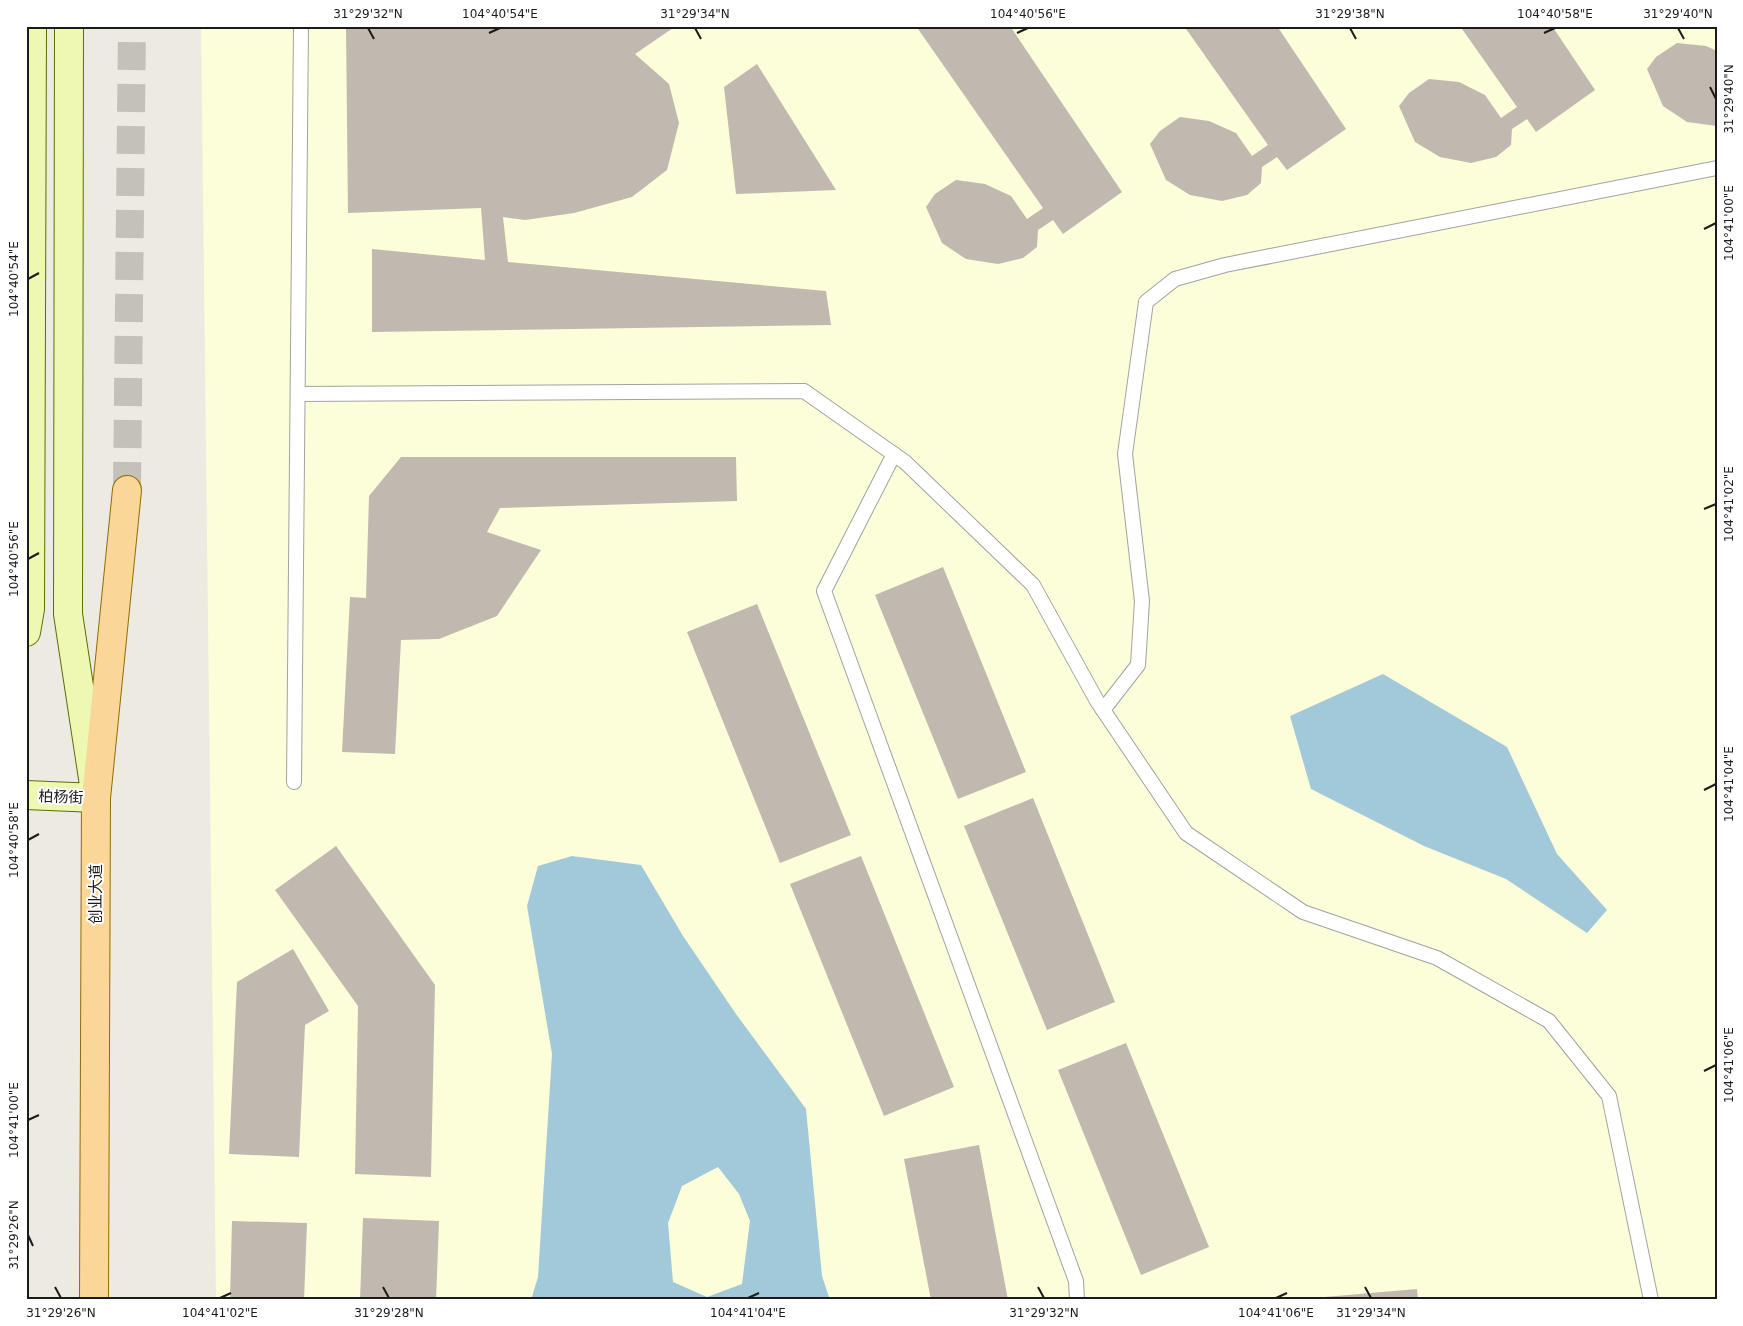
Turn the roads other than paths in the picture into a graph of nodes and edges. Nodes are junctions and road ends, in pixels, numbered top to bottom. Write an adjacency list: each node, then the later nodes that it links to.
1 (32, 26): 8 (street)
2 (69, 26): 12 (street)
3 (301, 26): 5 (lane)
4 (1717, 168): 9 (lane)
5 (298, 394): 6 (lane); 10 (lane)
6 (894, 454): 9 (lane); 14 (lane)
7 (127, 490): 12 (main road, 创业大道)
8 (26, 632)
9 (1103, 710): 15 (lane)
10 (294, 782)
11 (26, 795): 12 (street, 柏杨街)
12 (96, 798): 13 (main road, 创业大道)
13 (94, 1300)
14 (1077, 1300)
15 (1650, 1300)

